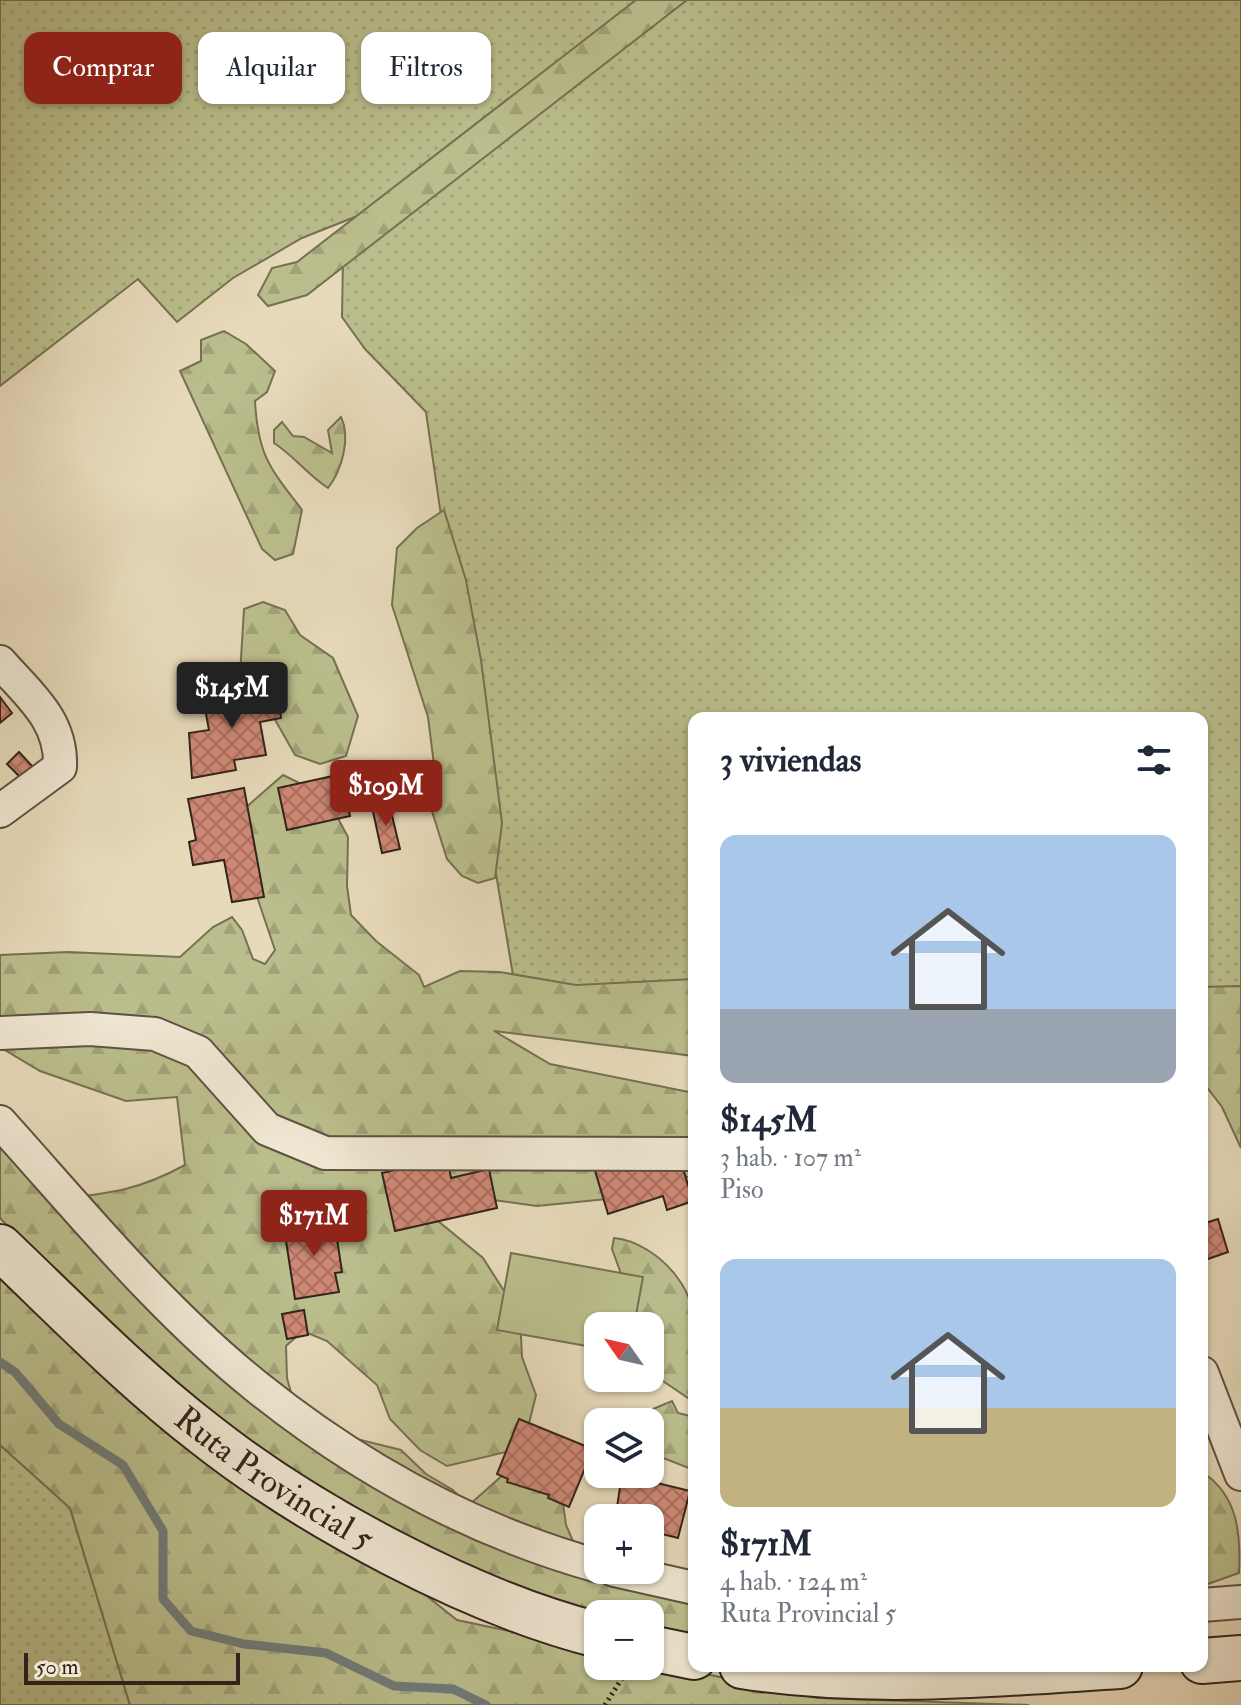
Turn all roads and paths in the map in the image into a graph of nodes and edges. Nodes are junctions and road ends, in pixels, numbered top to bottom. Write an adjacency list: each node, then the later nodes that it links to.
1 (0, 662): 2 (street)
2 (0, 811)
3 (0, 1033): 5 (street)
4 (0, 1122): 9 (street)
5 (688, 1154)
6 (0, 1247): 14 (main road, Ruta Provincial 5)
7 (1208, 1389): 8 (street)
8 (1241, 1474)
9 (584, 1561)
10 (664, 1581): 11 (street)
11 (688, 1587)
12 (1241, 1602): 13 (street)
13 (1208, 1605)
14 (584, 1630)
15 (664, 1651): 16 (main road)
16 (688, 1656)
17 (1241, 1658): 18 (main road)
18 (1208, 1661)
19 (781, 1672): 20 (main road)
20 (1029, 1672)
21 (620, 1680): 22 (path)
22 (605, 1705)

